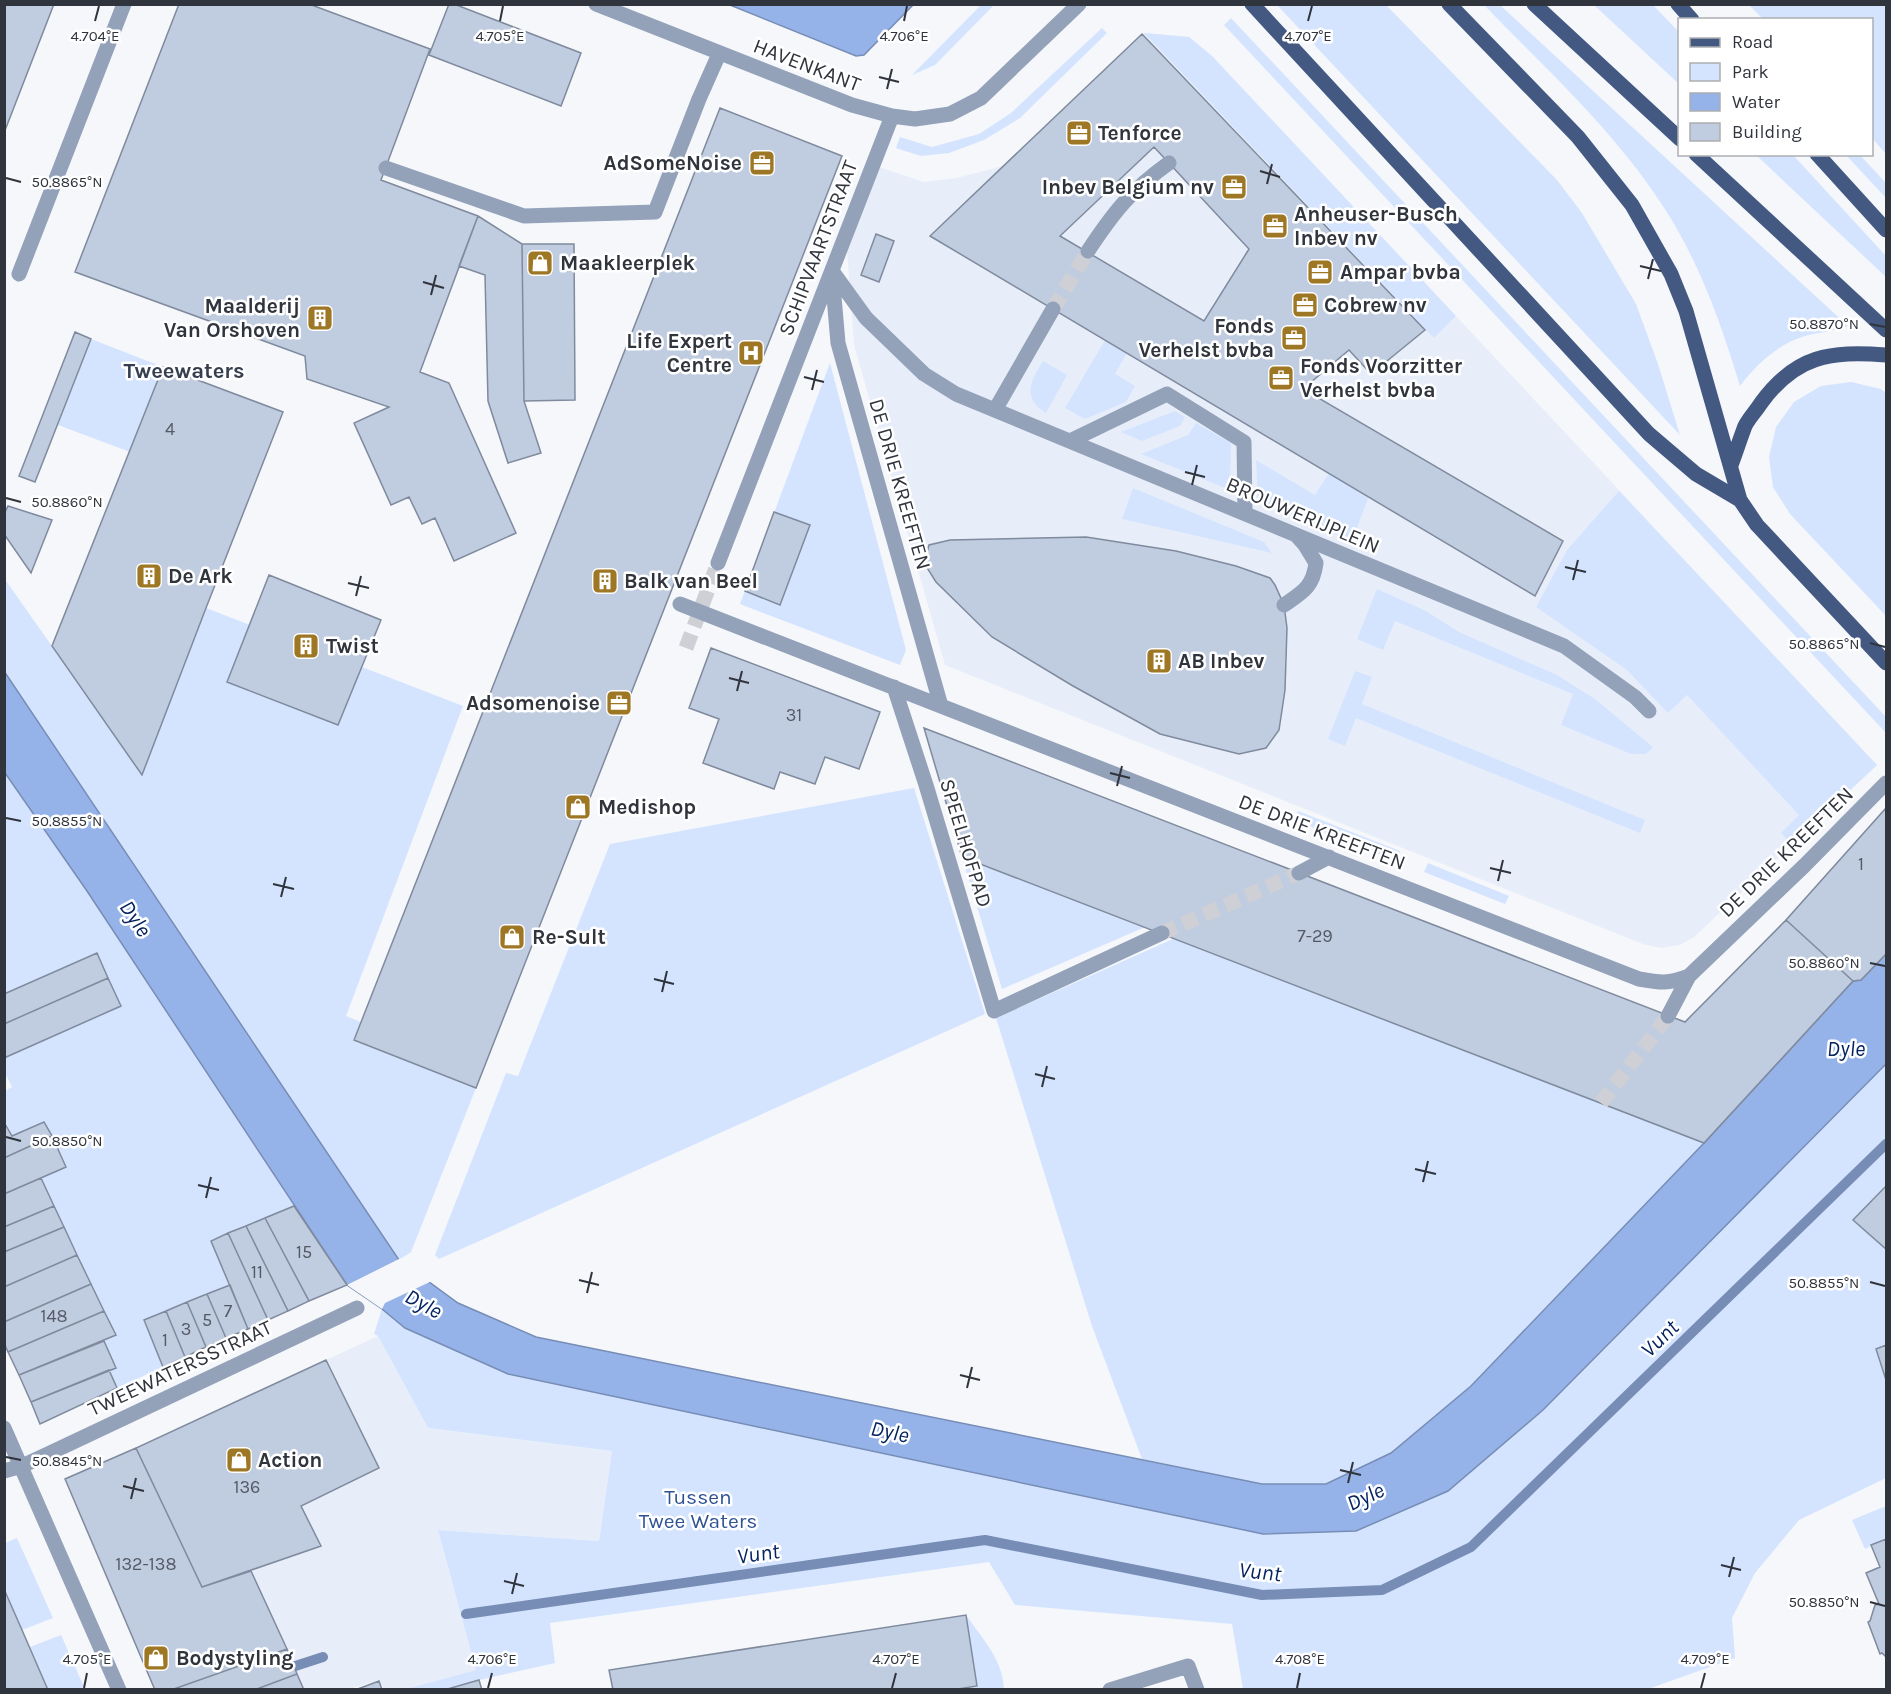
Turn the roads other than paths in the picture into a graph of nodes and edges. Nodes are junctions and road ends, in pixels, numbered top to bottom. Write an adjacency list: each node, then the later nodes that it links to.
1 (124, 4): 19 (street)
2 (596, 4): 9 (street, HAVENKANT)
3 (1079, 4): 10 (street, HAVENKANT)
4 (1252, 4): 26 (main road)
5 (1449, 4): 25 (main road)
6 (1534, 4): 11 (main road)
7 (1678, 4): 8 (main road)
8 (1690, 18)
9 (719, 54): 10 (street, HAVENKANT); 15 (street)
10 (892, 116): 18 (street, SCHIPVAARTSTRAAT)
11 (1678, 137)
12 (1698, 156): 21 (main road)
13 (1819, 156): 16 (main road)
14 (1169, 163): 17 (street)
15 (386, 168)
16 (1887, 230)
17 (1088, 251)
18 (832, 271): 23 (street, BROUWERIJPLEIN); 29 (street, SCHIPVAARTSTRAAT); 34 (street, DE DRIE KREEFTEN)
19 (19, 274)
20 (1053, 309): 23 (street)
21 (1887, 330)
22 (1887, 355): 25 (main road)
23 (995, 410): 24 (street, BROUWERIJPLEIN)
24 (1070, 441): 27 (street, BROUWERIJPLEIN); 27 (street)
25 (1731, 465): 26 (main road)
26 (1740, 500): 32 (main road)
27 (1245, 513): 28 (street, BROUWERIJPLEIN)
28 (1294, 534): 31 (street); 35 (street, BROUWERIJPLEIN)
29 (718, 563)
30 (680, 604): 33 (street, DE DRIE KREEFTEN)
31 (1284, 605)
32 (1887, 663)
33 (894, 687): 34 (street, DE DRIE KREEFTEN); 39 (street, SPEELHOFPAD)
34 (941, 706): 37 (street, DE DRIE KREEFTEN)
35 (1649, 711)
36 (1887, 783): 40 (street, DE DRIE KREEFTEN)
37 (1329, 857): 38 (street); 40 (street, DE DRIE KREEFTEN)
38 (1299, 873)
39 (1162, 933)
40 (1689, 976): 41 (street, DE DRIE KREEFTEN)
41 (1668, 1016)
42 (357, 1308): 44 (street, TWEEWATERSSTRAAT)
43 (4, 1428): 44 (street)
44 (22, 1466): 45 (street, TWEEWATERSSTRAAT); 46 (street)
45 (4, 1471)
46 (119, 1689)
47 (1110, 1689): 48 (street)
48 (1197, 1689)

